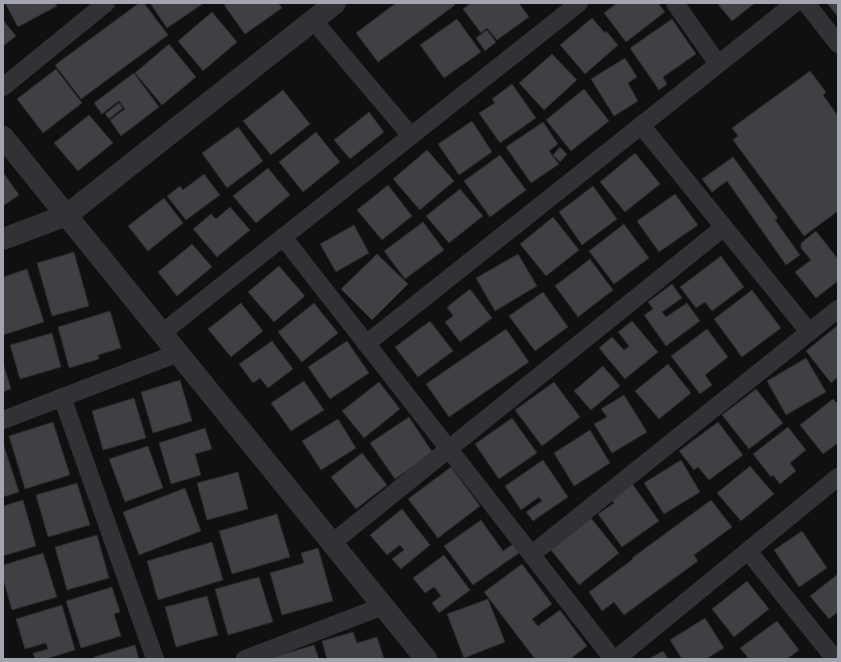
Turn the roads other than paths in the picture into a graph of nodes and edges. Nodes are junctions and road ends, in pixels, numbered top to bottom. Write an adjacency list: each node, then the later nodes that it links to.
1 (335, 3): 7 (street)
2 (579, 3): 12 (street)
3 (675, 3): 9 (street)
4 (795, 3): 9 (street)
5 (806, 3): 8 (street)
6 (99, 5): 10 (street)
7 (313, 20): 12 (street); 14 (street)
8 (838, 44)
9 (718, 64): 11 (street)
10 (3, 87)
11 (641, 125): 15 (street); 21 (street)
12 (411, 136): 16 (street)
13 (3, 137): 14 (street)
14 (66, 215): 17 (street); 20 (street)
15 (724, 227): 19 (street); 25 (street)
16 (283, 237): 20 (street); 21 (street)
17 (3, 238)
18 (838, 309): 19 (street)
19 (809, 332): 29 (street)
20 (162, 333): 22 (street)
21 (366, 344): 25 (street)
22 (178, 353): 23 (street); 27 (street)
23 (62, 398): 24 (street); 32 (street)
24 (3, 420)
25 (449, 449): 27 (street); 29 (street)
26 (838, 477): 28 (street)
27 (332, 543): 30 (street)
28 (748, 551): 31 (street); 36 (street)
29 (532, 554): 35 (street)
30 (383, 606): 33 (street); 34 (street)
31 (836, 658)
32 (155, 659)
33 (245, 659)
34 (426, 659)
35 (613, 659)
36 (616, 659)

